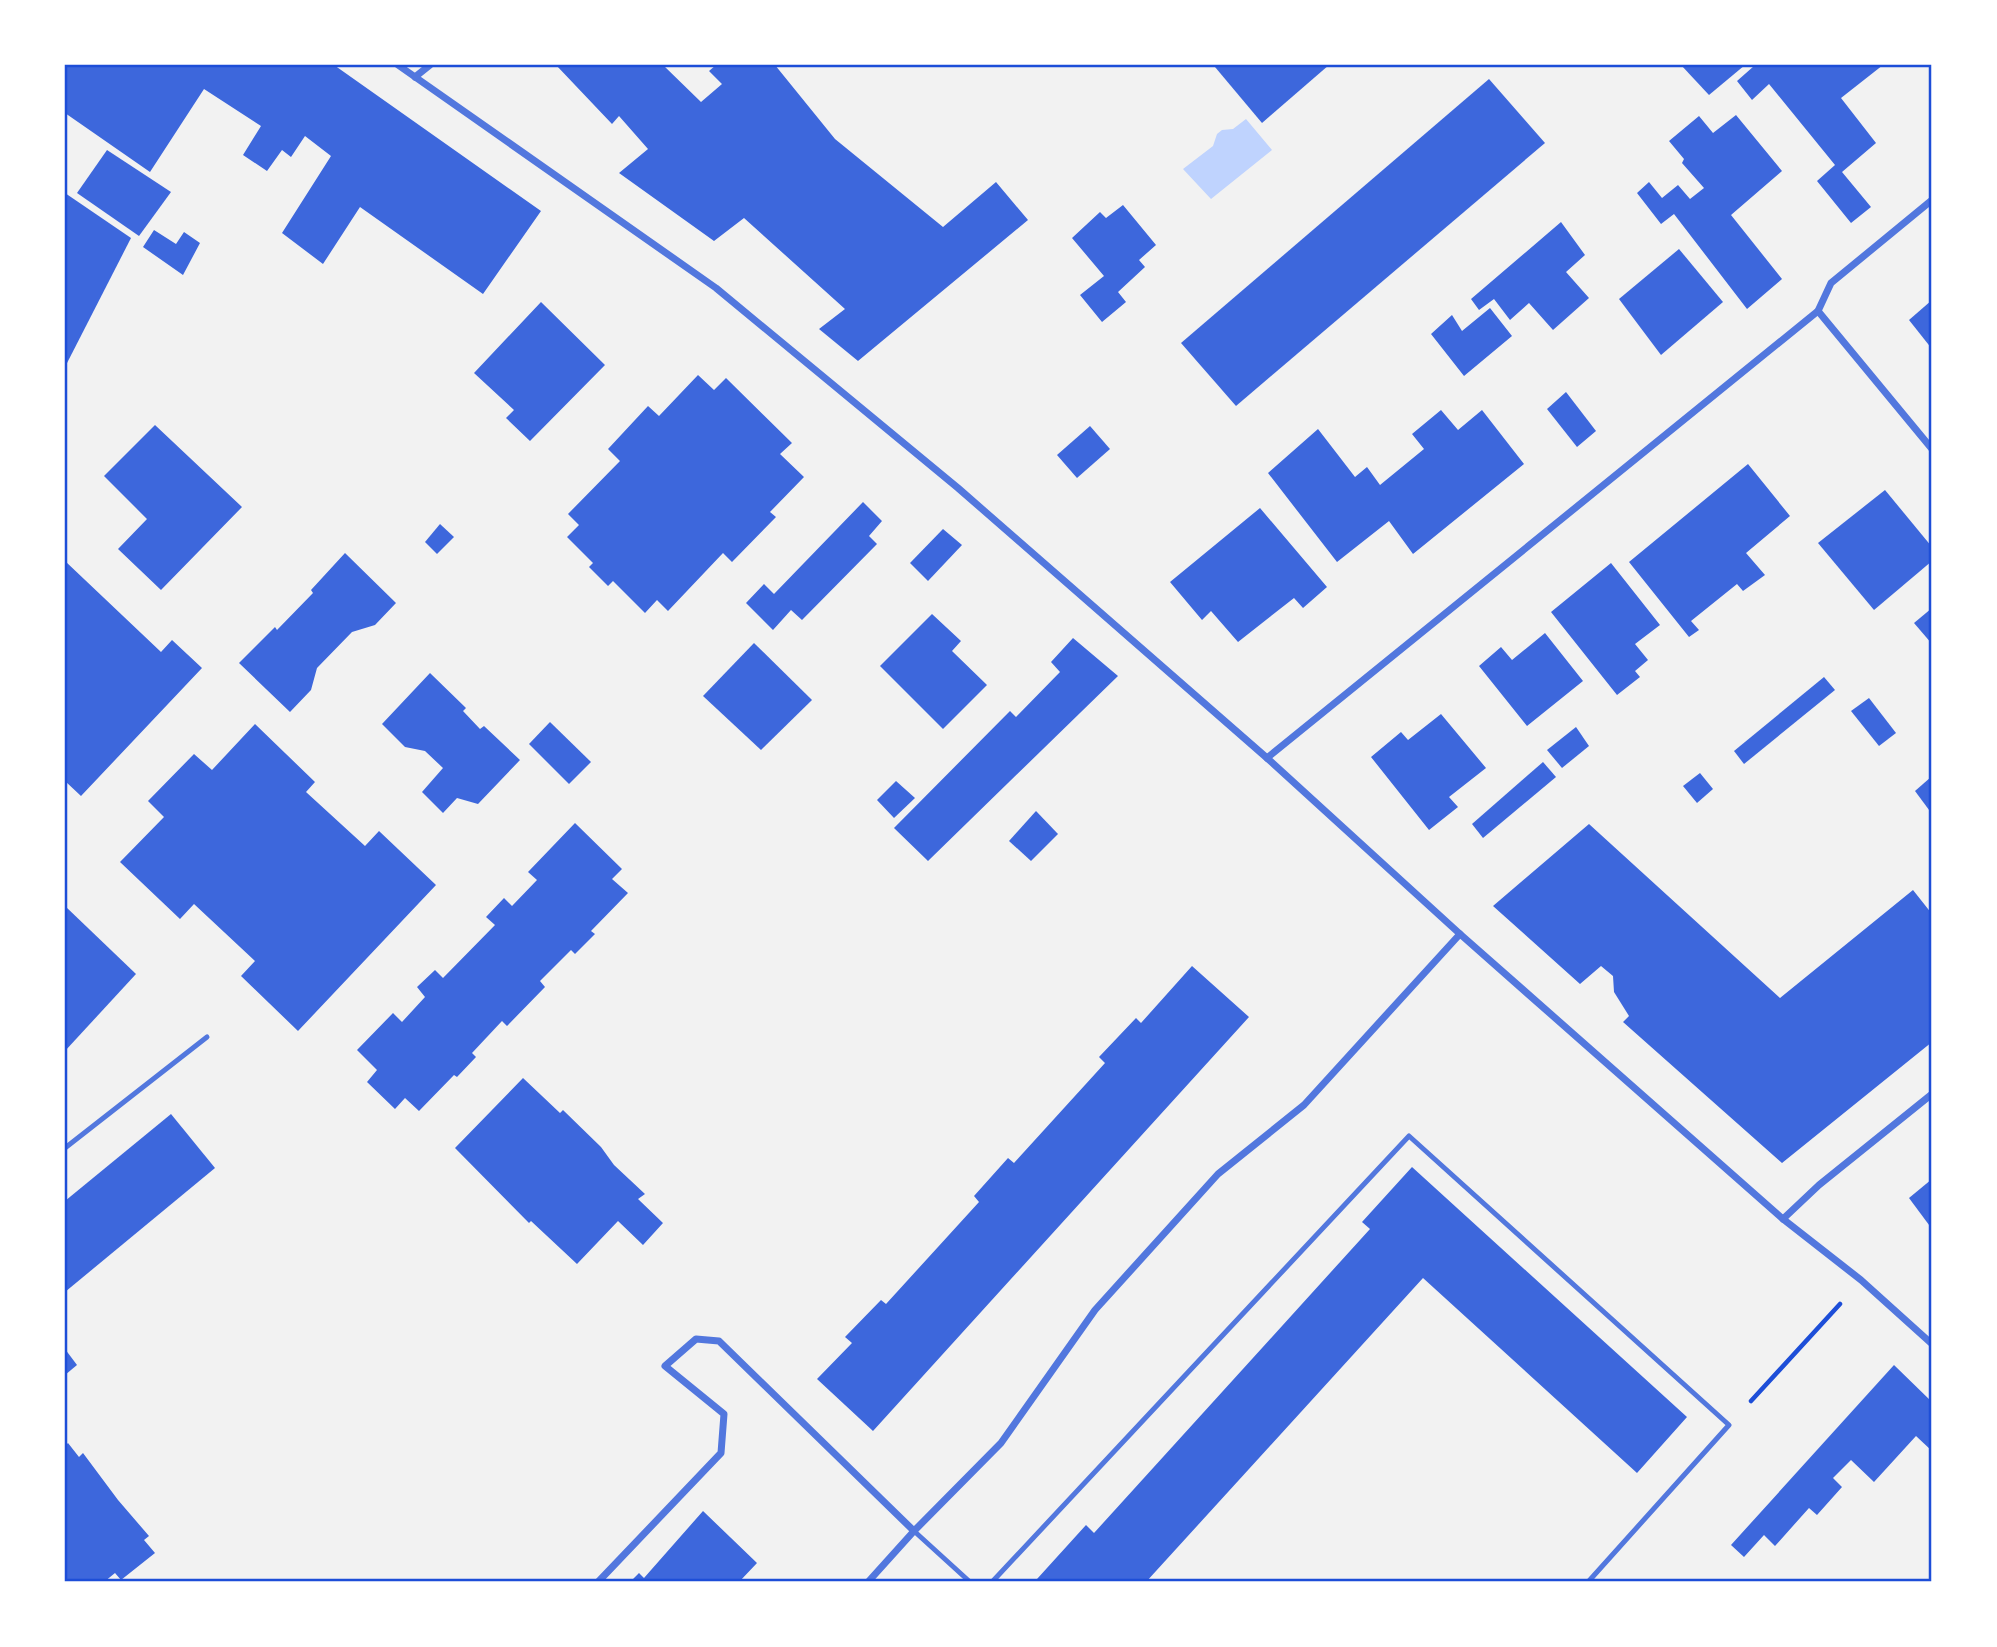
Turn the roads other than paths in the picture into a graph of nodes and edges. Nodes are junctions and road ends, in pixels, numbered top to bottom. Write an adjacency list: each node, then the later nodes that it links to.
1 (398, 65): 3 (street)
2 (430, 65): 3 (street)
3 (415, 77): 7 (street)
4 (1932, 200): 5 (street)
5 (1818, 311): 6 (street); 7 (street)
6 (1932, 449)
7 (1267, 758): 8 (street)
8 (1460, 934): 12 (street); 14 (street)
9 (207, 1037): 11 (lane)
10 (1932, 1094): 12 (street)
11 (65, 1148)
12 (1783, 1219): 13 (street)
13 (1932, 1344)
14 (914, 1531): 15 (street); 16 (street); 17 (lane)
15 (598, 1582)
16 (868, 1582)
17 (970, 1582)
18 (992, 1582): 19 (lane)
19 (1588, 1582)

